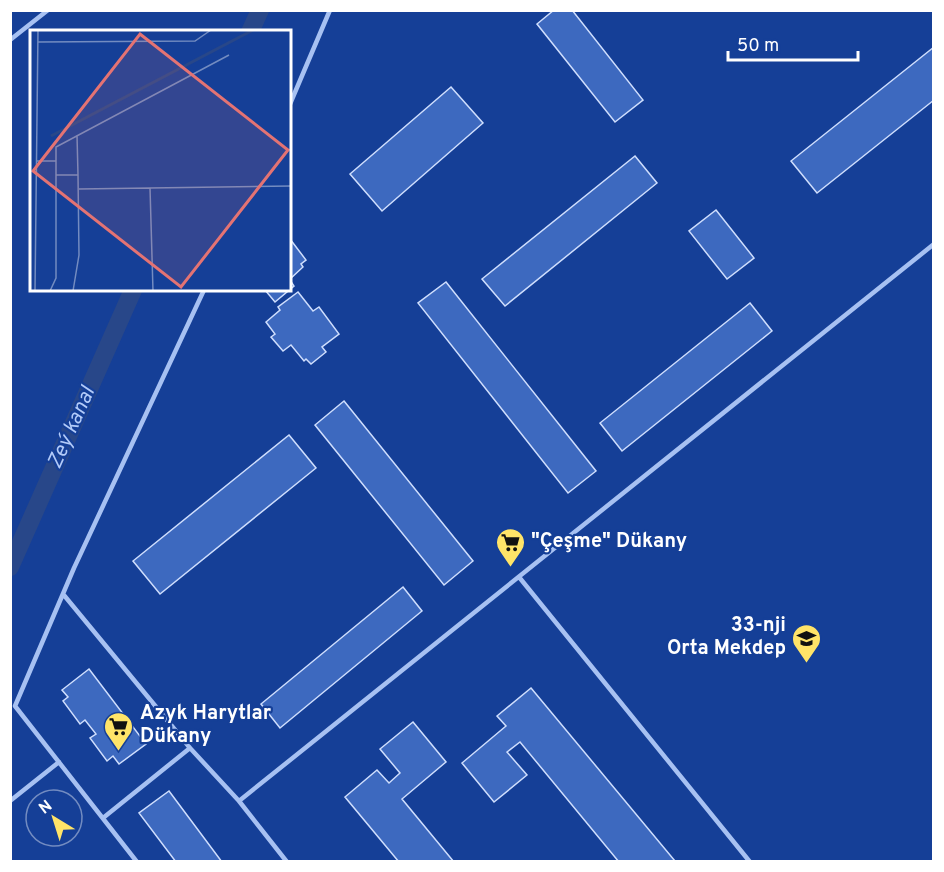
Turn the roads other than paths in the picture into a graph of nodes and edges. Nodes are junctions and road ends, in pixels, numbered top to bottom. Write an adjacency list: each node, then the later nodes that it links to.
1 (48, 10): 3 (lane)
2 (330, 10): 4 (lane)
3 (10, 40)
4 (291, 102)
5 (933, 244): 7 (lane)
6 (204, 291): 8 (lane)
7 (519, 577): 12 (lane); 16 (lane)
8 (63, 594): 9 (lane); 10 (lane)
9 (190, 748): 12 (lane); 13 (lane)
10 (59, 762): 11 (lane); 13 (lane)
11 (10, 801)
12 (239, 801): 15 (lane)
13 (103, 818): 14 (lane)
14 (137, 861)
15 (287, 861)
16 (750, 861)

